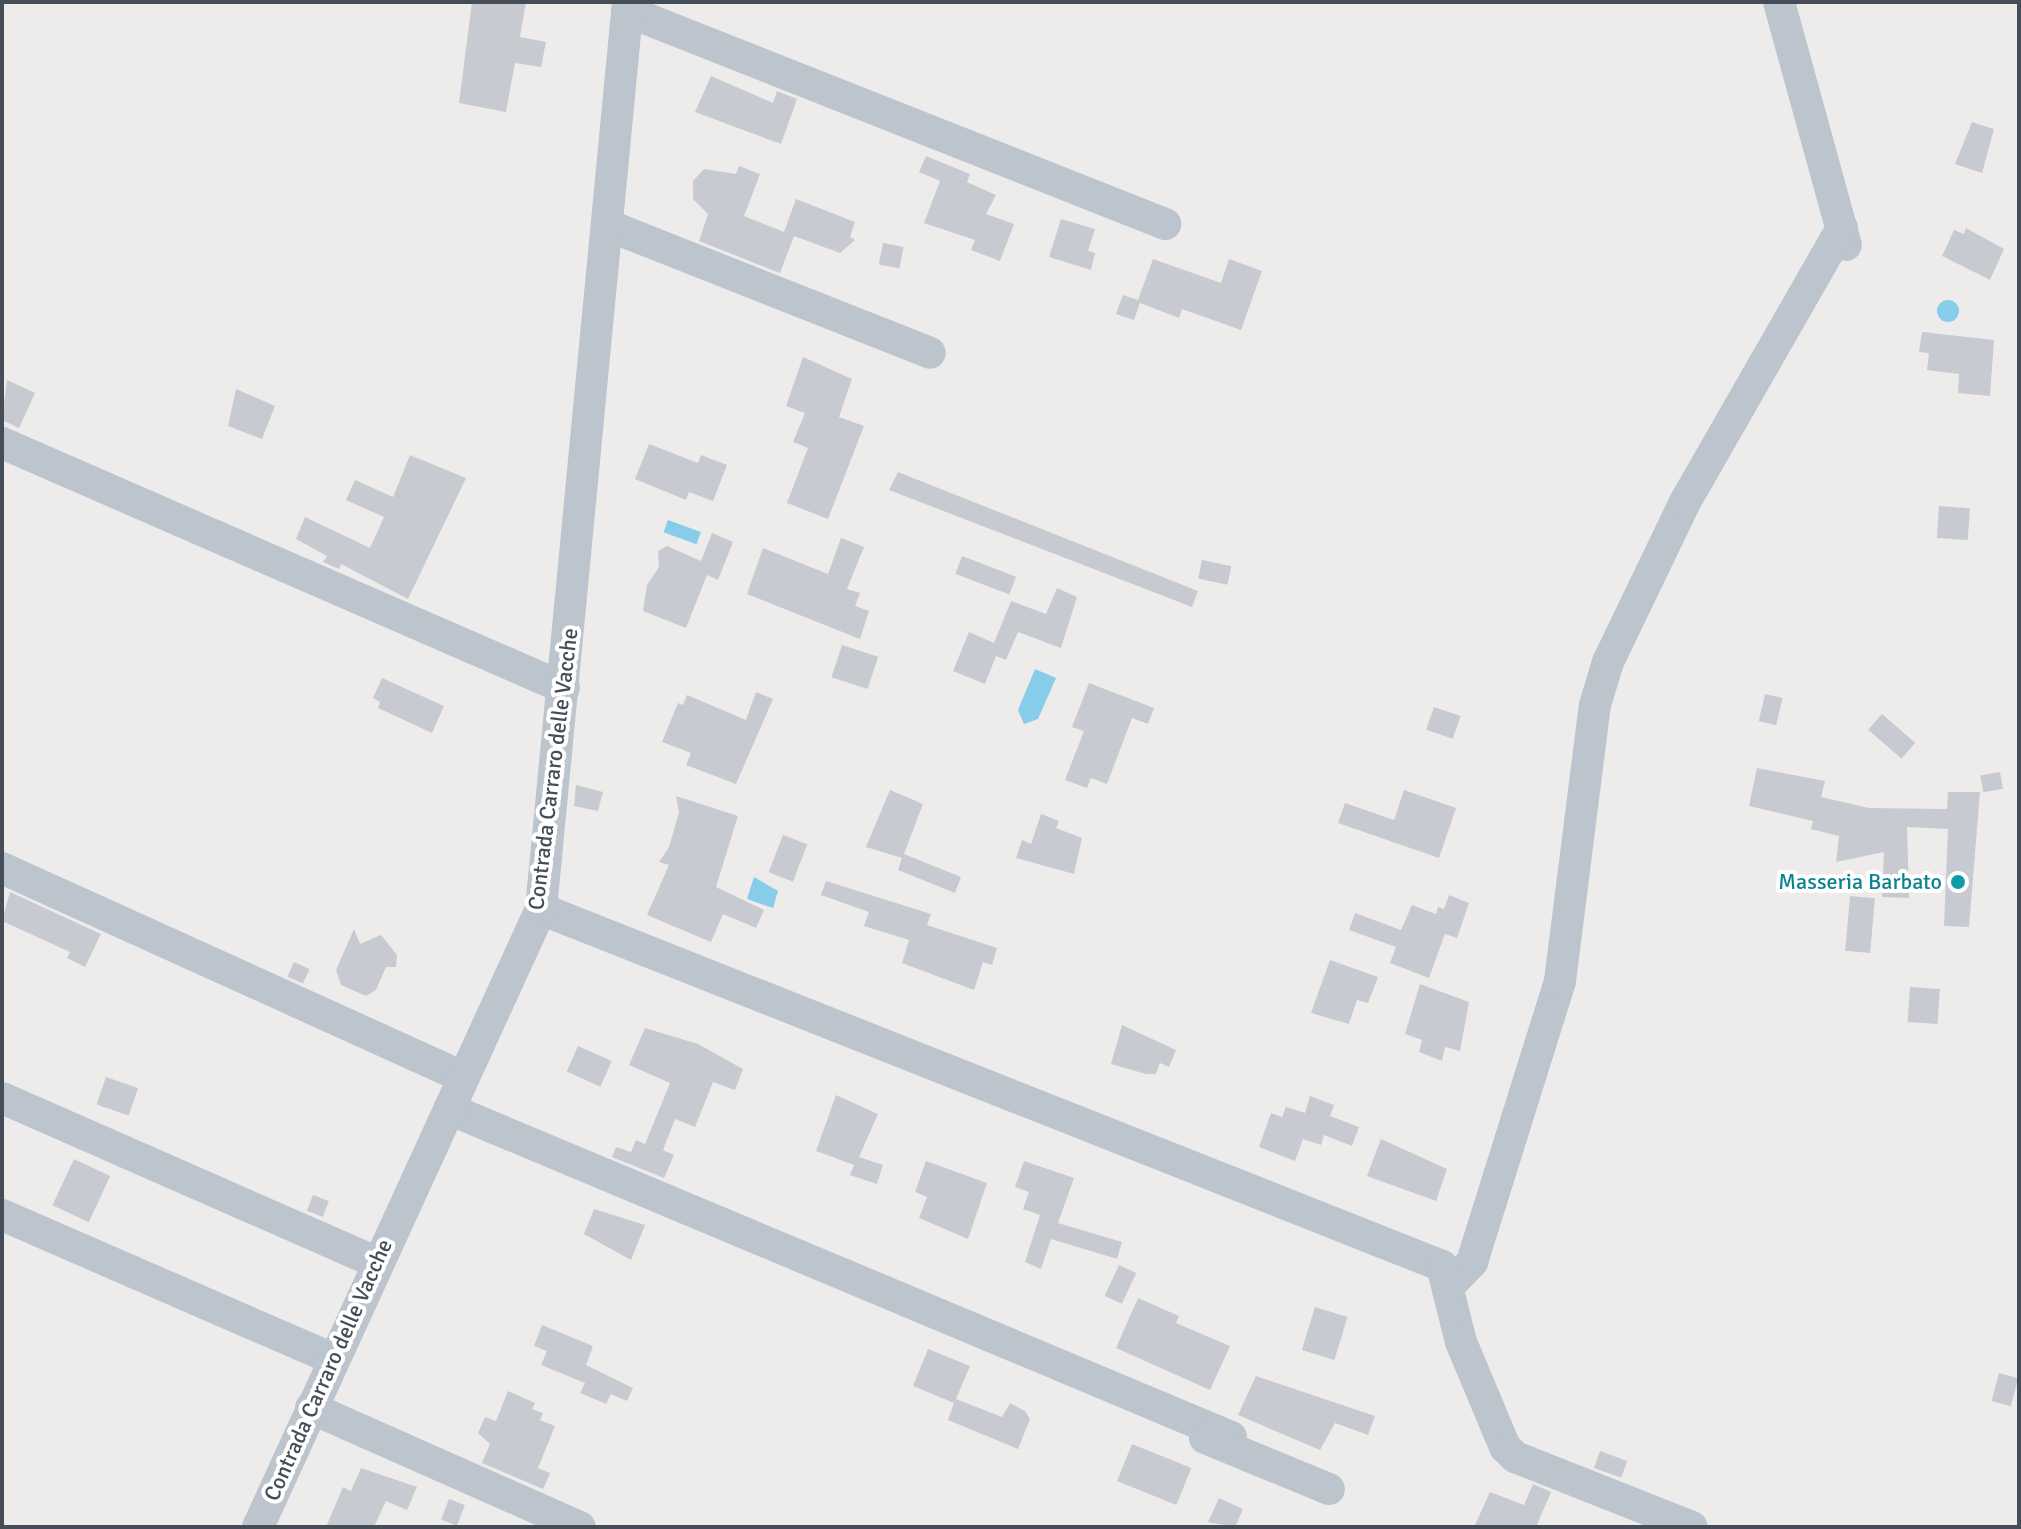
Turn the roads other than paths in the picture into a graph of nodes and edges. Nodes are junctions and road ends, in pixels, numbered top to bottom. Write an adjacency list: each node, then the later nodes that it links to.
1 (1779, 2): 15 (street)
2 (627, 6): 3 (street); 4 (street, Contrada Carraro delle Vacche)
3 (1165, 224)
4 (607, 225): 5 (street); 7 (street, Contrada Carraro delle Vacche)
5 (930, 353)
6 (2, 443): 7 (street)
7 (564, 688): 9 (street, Contrada Carraro delle Vacche)
8 (2, 868): 10 (street)
9 (541, 909): 10 (street, Contrada Carraro delle Vacche); 15 (street)
10 (463, 1077): 12 (street, Contrada Carraro delle Vacche)
11 (2, 1098): 14 (street)
12 (449, 1109): 14 (street, Contrada Carraro delle Vacche); 17 (street)
13 (2, 1215): 16 (street)
14 (376, 1262): 16 (street, Contrada Carraro delle Vacche)
15 (1450, 1285): 23 (street)
16 (333, 1359): 18 (street, Contrada Carraro delle Vacche)
17 (1142, 1400): 19 (street); 20 (street)
18 (311, 1408): 21 (street, Contrada Carraro delle Vacche); 22 (street)
19 (1231, 1437)
20 (1329, 1489)
21 (258, 1527)
22 (580, 1527)
23 (1692, 1527)

